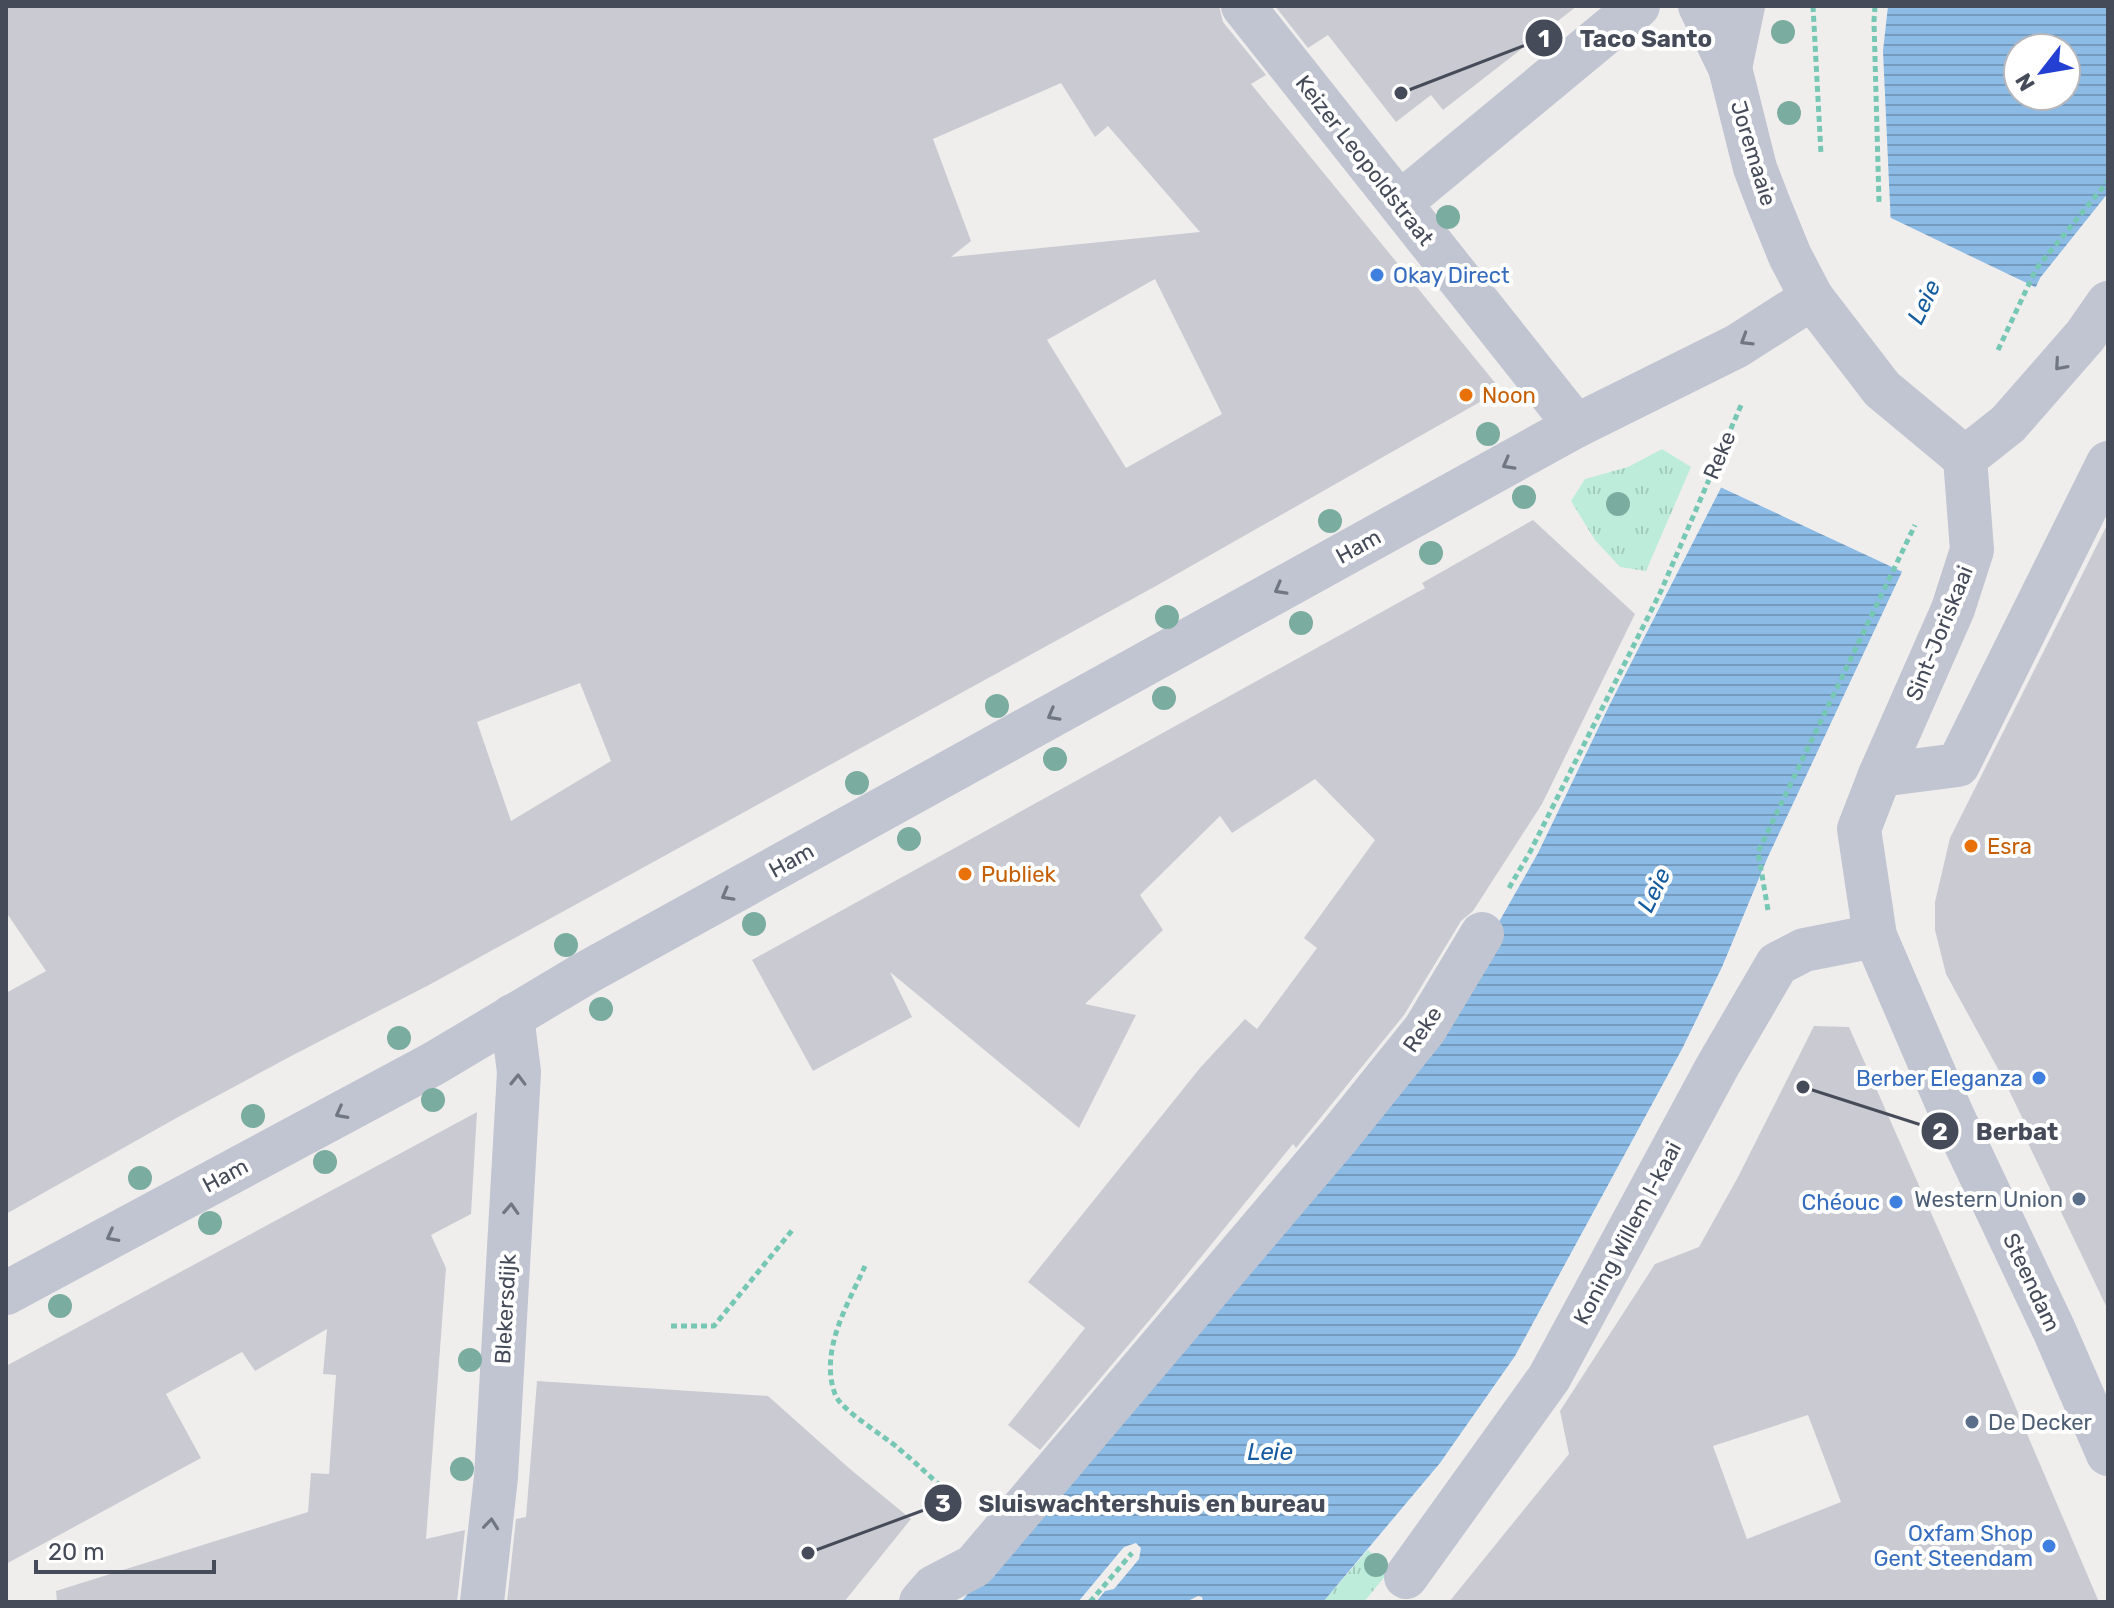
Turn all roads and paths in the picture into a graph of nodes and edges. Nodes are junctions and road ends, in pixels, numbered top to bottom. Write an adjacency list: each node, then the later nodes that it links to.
1 (1243, 6): 11 (street, Keizer Leopoldstraat)
2 (1638, 6): 11 (street)
3 (1700, 6): 7 (street, Joremaaie)
4 (1743, 6): 7 (street)
5 (1813, 6): 8 (path)
6 (1875, 6): 10 (path)
7 (1730, 68): 12 (street, Joremaaie)
8 (1821, 154)
9 (2108, 181): 15 (path)
10 (1879, 202)
11 (1400, 203): 16 (street, Keizer Leopoldstraat)
12 (1812, 298): 14 (street, one-way to 14); 17 (street, Joremaaie, bridge)
13 (2108, 303): 17 (street, one-way to 17)
14 (1737, 346): 16 (street); 21 (path, Reke)
15 (1996, 354)
16 (1576, 426): 24 (street, Ham, one-way to 24)
17 (1965, 458): 20 (street, Sint-Joriskaai)
18 (2108, 463): 20 (street)
19 (1916, 524): 23 (path)
20 (1880, 775): 22 (street, Sint-Joriskaai)
21 (1482, 934): 30 (street, Reke)
22 (1875, 936): 23 (street); 29 (street, Steendam)
23 (1777, 964): 32 (street, Koning Willem I-kaai)
24 (512, 1016): 27 (street, Ham, one-way to 27); 34 (street, Blekersdijk, one-way to 24)
25 (794, 1228): 28 (path)
26 (865, 1266): 30 (path)
27 (6, 1293)
28 (671, 1326)
29 (2108, 1454)
30 (996, 1540): 33 (street, Reke)
31 (1132, 1553): 35 (path)
32 (1406, 1577)
33 (927, 1594)
34 (482, 1602)
35 (1090, 1602)

